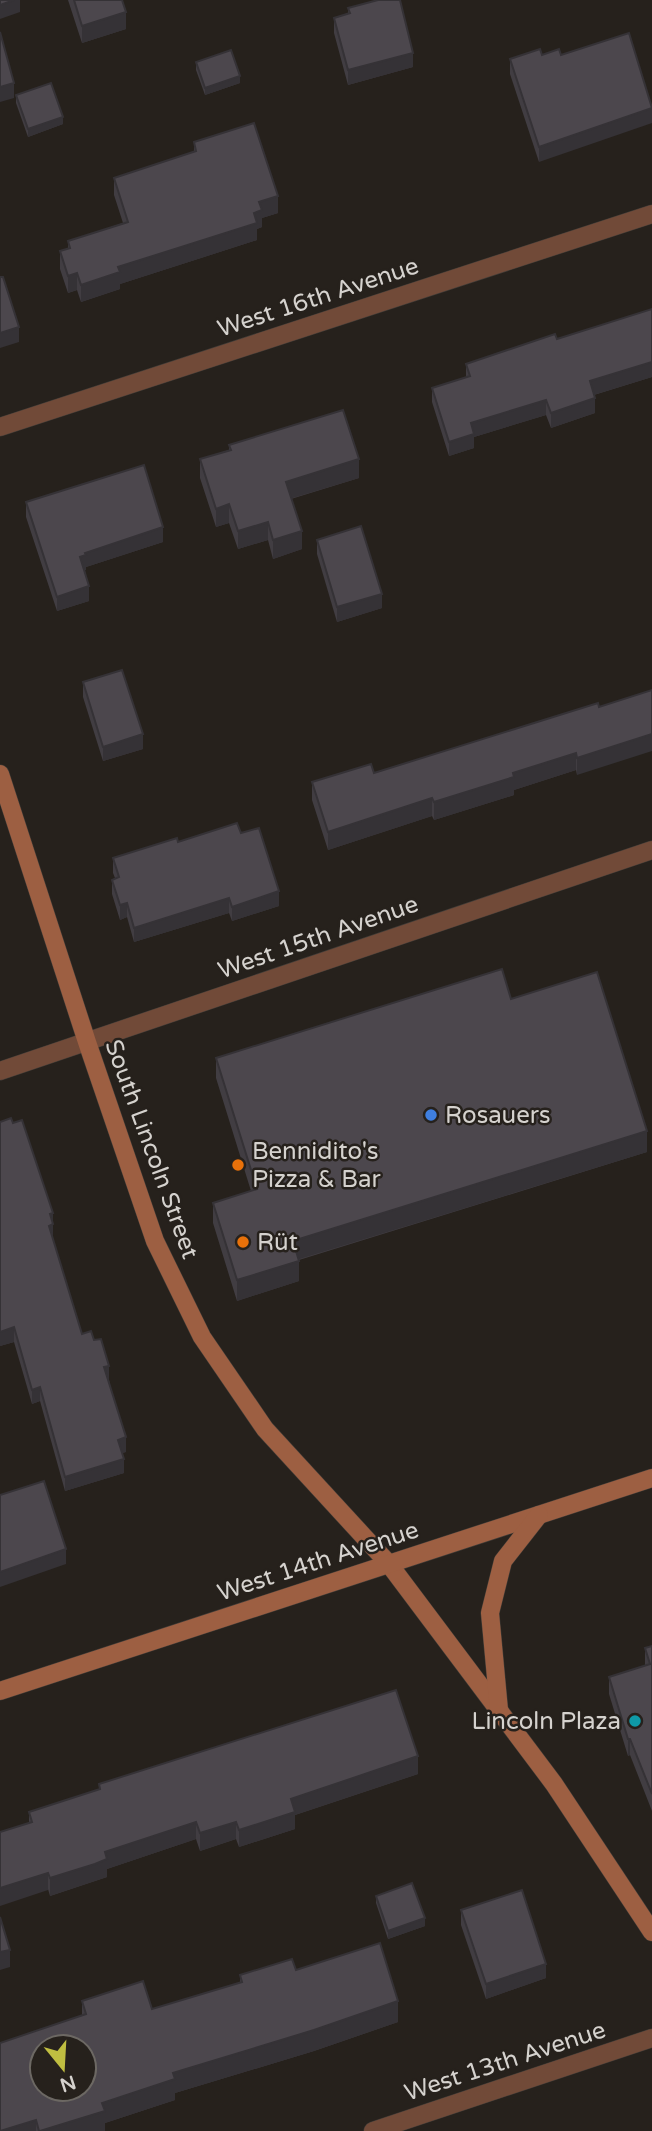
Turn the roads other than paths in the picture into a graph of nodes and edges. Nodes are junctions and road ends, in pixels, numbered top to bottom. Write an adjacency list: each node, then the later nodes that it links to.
1 (652, 214): 2 (street, West 16th Avenue)
2 (0, 427)
3 (0, 774): 5 (street, South Lincoln Street)
4 (652, 850): 5 (street, West 15th Avenue)
5 (87, 1042): 6 (street, West 15th Avenue); 9 (street, South Lincoln Street)
6 (0, 1071)
7 (652, 1478): 8 (street, West 14th Avenue)
8 (538, 1515): 9 (street, West 14th Avenue); 11 (street)
9 (389, 1564): 10 (street, West 14th Avenue); 11 (street, South Lincoln Street)
10 (0, 1691)
11 (499, 1710): 12 (street, South Lincoln Street)
12 (652, 1932)
13 (652, 2038): 14 (street, West 13th Avenue)
14 (373, 2131)

